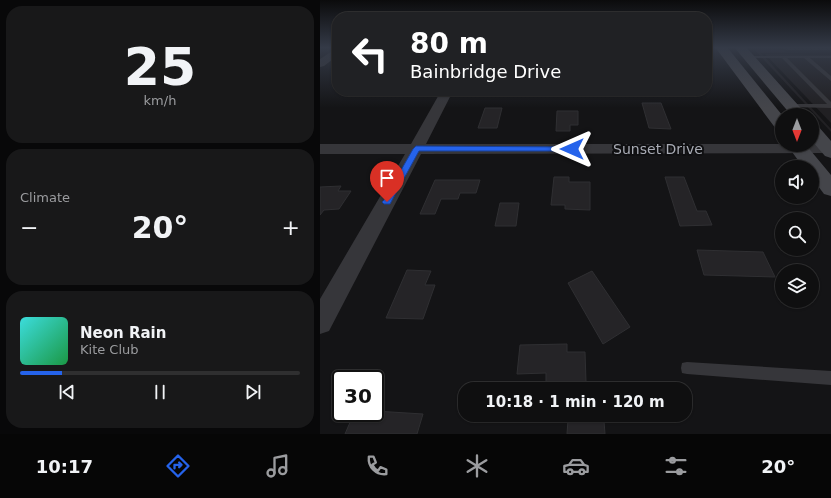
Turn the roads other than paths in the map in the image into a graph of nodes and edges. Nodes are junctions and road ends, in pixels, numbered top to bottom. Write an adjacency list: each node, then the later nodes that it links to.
1 (737, 67): 10 (main road)
2 (759, 67): 8 (main road)
3 (793, 67): 7 (lane)
4 (817, 67): 5 (lane)
5 (831, 80)
6 (444, 96): 14 (street)
7 (830, 107): 9 (lane)
8 (793, 108)
9 (818, 108)
10 (775, 117)
11 (819, 138): 16 (main road)
12 (775, 147): 14 (street, Sunset Drive)
13 (320, 148): 14 (street, Sunset Drive)
14 (416, 149): 19 (street)
15 (819, 150): 16 (street, Sunset Drive)
16 (830, 151)
17 (802, 152): 18 (main road)
18 (831, 189)
19 (320, 322)
20 (687, 368): 21 (lane)
21 (831, 378)

